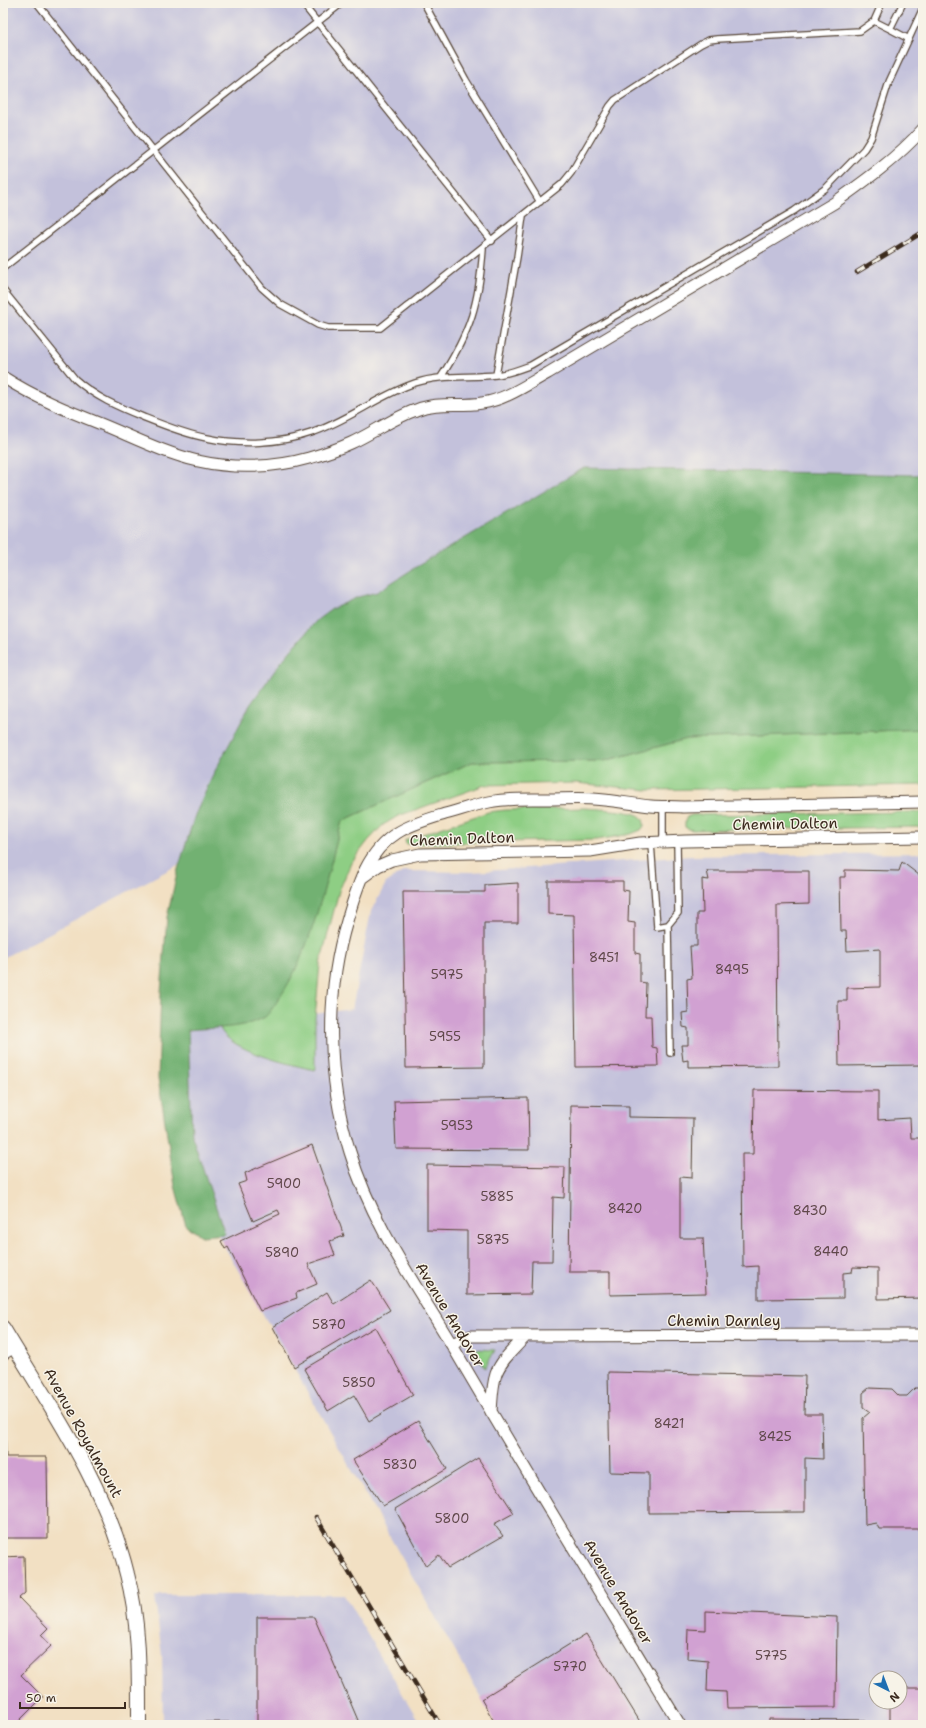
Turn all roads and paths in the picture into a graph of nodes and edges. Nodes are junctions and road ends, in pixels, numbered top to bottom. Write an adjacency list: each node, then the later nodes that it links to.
1 (37, 3): 13 (lane)
2 (302, 3): 9 (lane)
3 (342, 3): 9 (lane)
4 (424, 3): 14 (lane)
5 (882, 3): 8 (lane)
6 (903, 3): 10 (lane)
7 (923, 8): 11 (lane)
8 (874, 21): 10 (lane); 14 (lane)
9 (317, 22): 13 (lane); 16 (lane)
10 (890, 29): 11 (lane)
11 (909, 39): 20 (lane)
12 (923, 129): 22 (street)
13 (153, 151): 17 (lane); 18 (lane)
14 (540, 202): 15 (lane)
15 (523, 216): 16 (lane); 20 (lane)
16 (492, 241): 17 (lane)
17 (482, 249): 21 (lane)
18 (3, 268)
19 (3, 290): 21 (lane)
20 (496, 375): 21 (lane)
21 (442, 377)
22 (3, 378)
23 (923, 802): 24 (street, Chemin Dalton)
24 (663, 806): 27 (lane); 29 (street, Chemin Dalton)
25 (923, 837): 26 (street, Chemin Dalton)
26 (678, 841): 27 (street, Chemin Dalton); 30 (lane)
27 (663, 842): 28 (street, Chemin Dalton)
28 (651, 843): 29 (street, Chemin Dalton); 30 (lane)
29 (360, 879): 35 (street, Avenue Andover)
30 (668, 925): 31 (lane)
31 (670, 1053)
32 (3, 1328): 36 (street, Avenue Royalmount)
33 (923, 1335): 34 (street, Chemin Darnley)
34 (525, 1337): 35 (street, Chemin Darnley); 37 (street)
35 (451, 1344): 37 (street, Avenue Andover)
36 (9, 1350): 38 (street, Avenue Royalmount)
37 (491, 1412): 39 (street, Avenue Andover)
38 (139, 1725)
39 (680, 1725)

